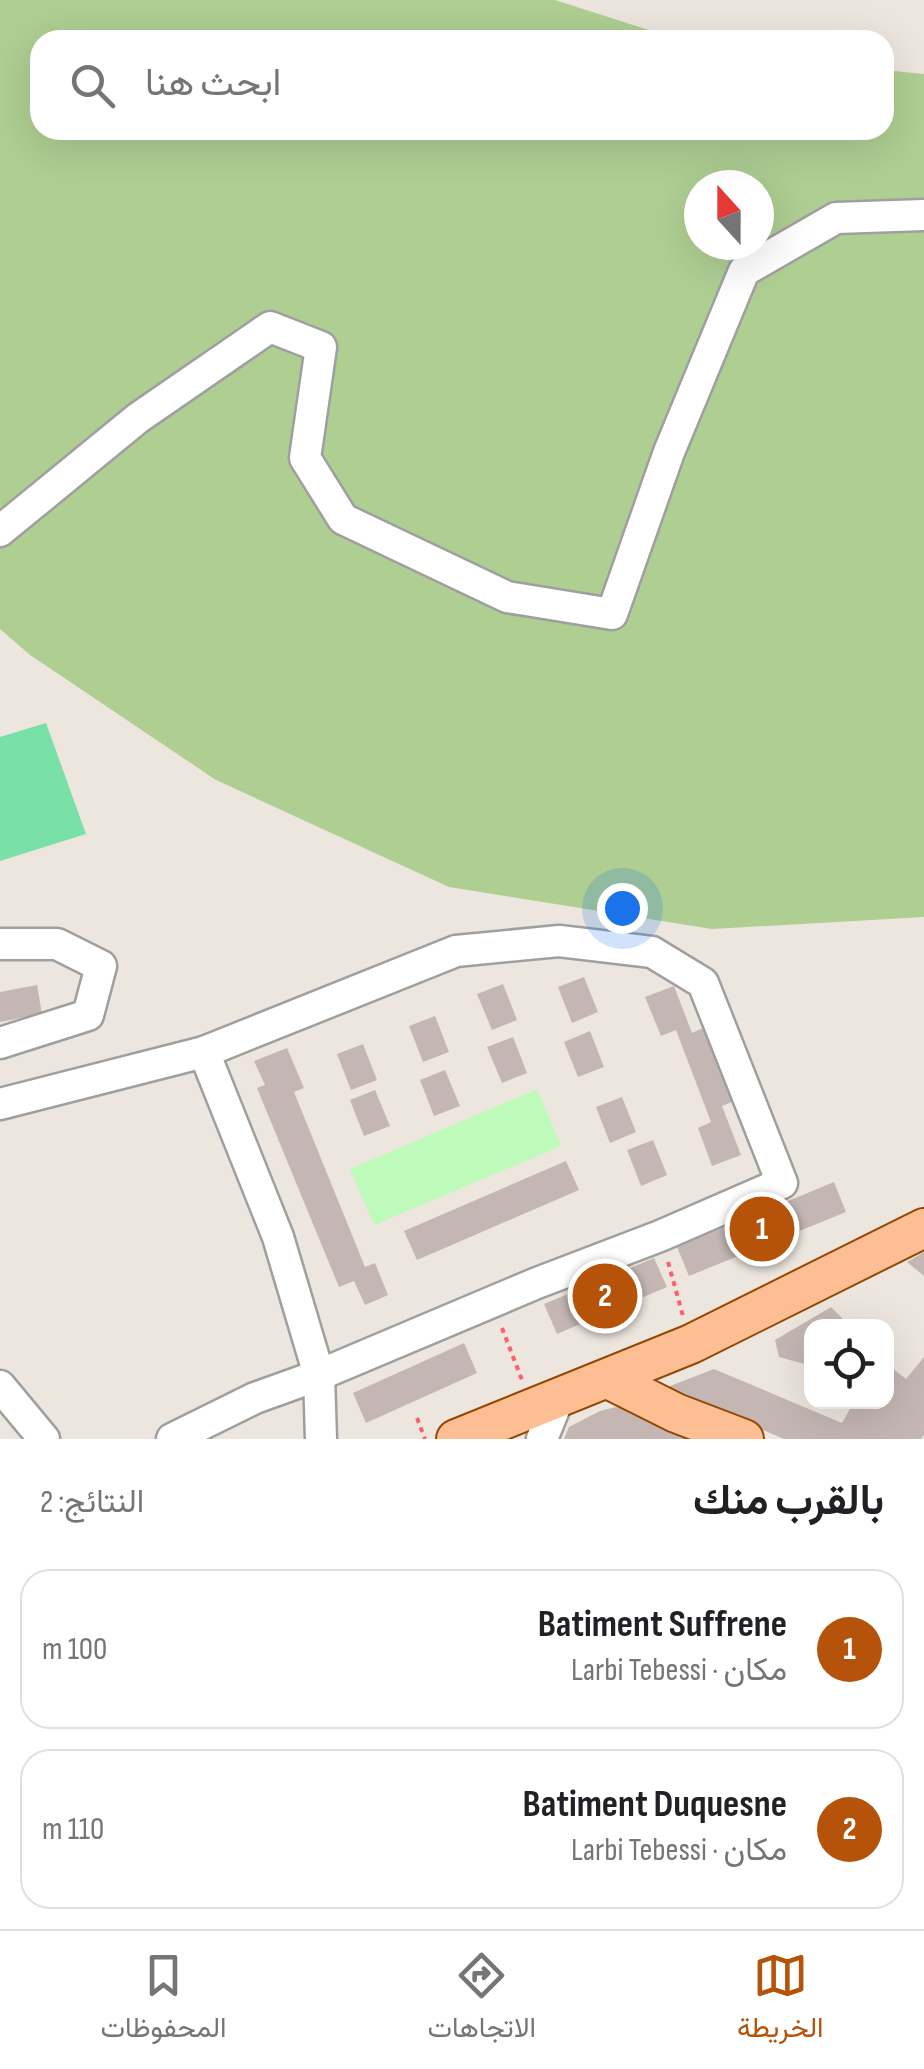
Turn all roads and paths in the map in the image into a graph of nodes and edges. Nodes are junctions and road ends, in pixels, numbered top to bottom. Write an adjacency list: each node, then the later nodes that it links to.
1 (924, 216): 2 (street)
2 (0, 532)
3 (0, 944): 4 (street)
4 (0, 1043)
5 (204, 1052): 6 (street); 8 (street); 11 (street)
6 (0, 1104)
7 (924, 1228): 10 (main road)
8 (660, 1236): 9 (street); 10 (path)
9 (492, 1302): 11 (street); 14 (path)
10 (690, 1344): 12 (main road)
11 (319, 1375): 17 (street); 18 (street)
12 (608, 1379): 14 (main road); 21 (main road)
13 (0, 1386): 16 (street)
14 (545, 1415): 20 (main road)
15 (417, 1418): 19 (path)
16 (44, 1439)
17 (172, 1439)
18 (321, 1439)
19 (425, 1439)
20 (456, 1439)
21 (743, 1439)

